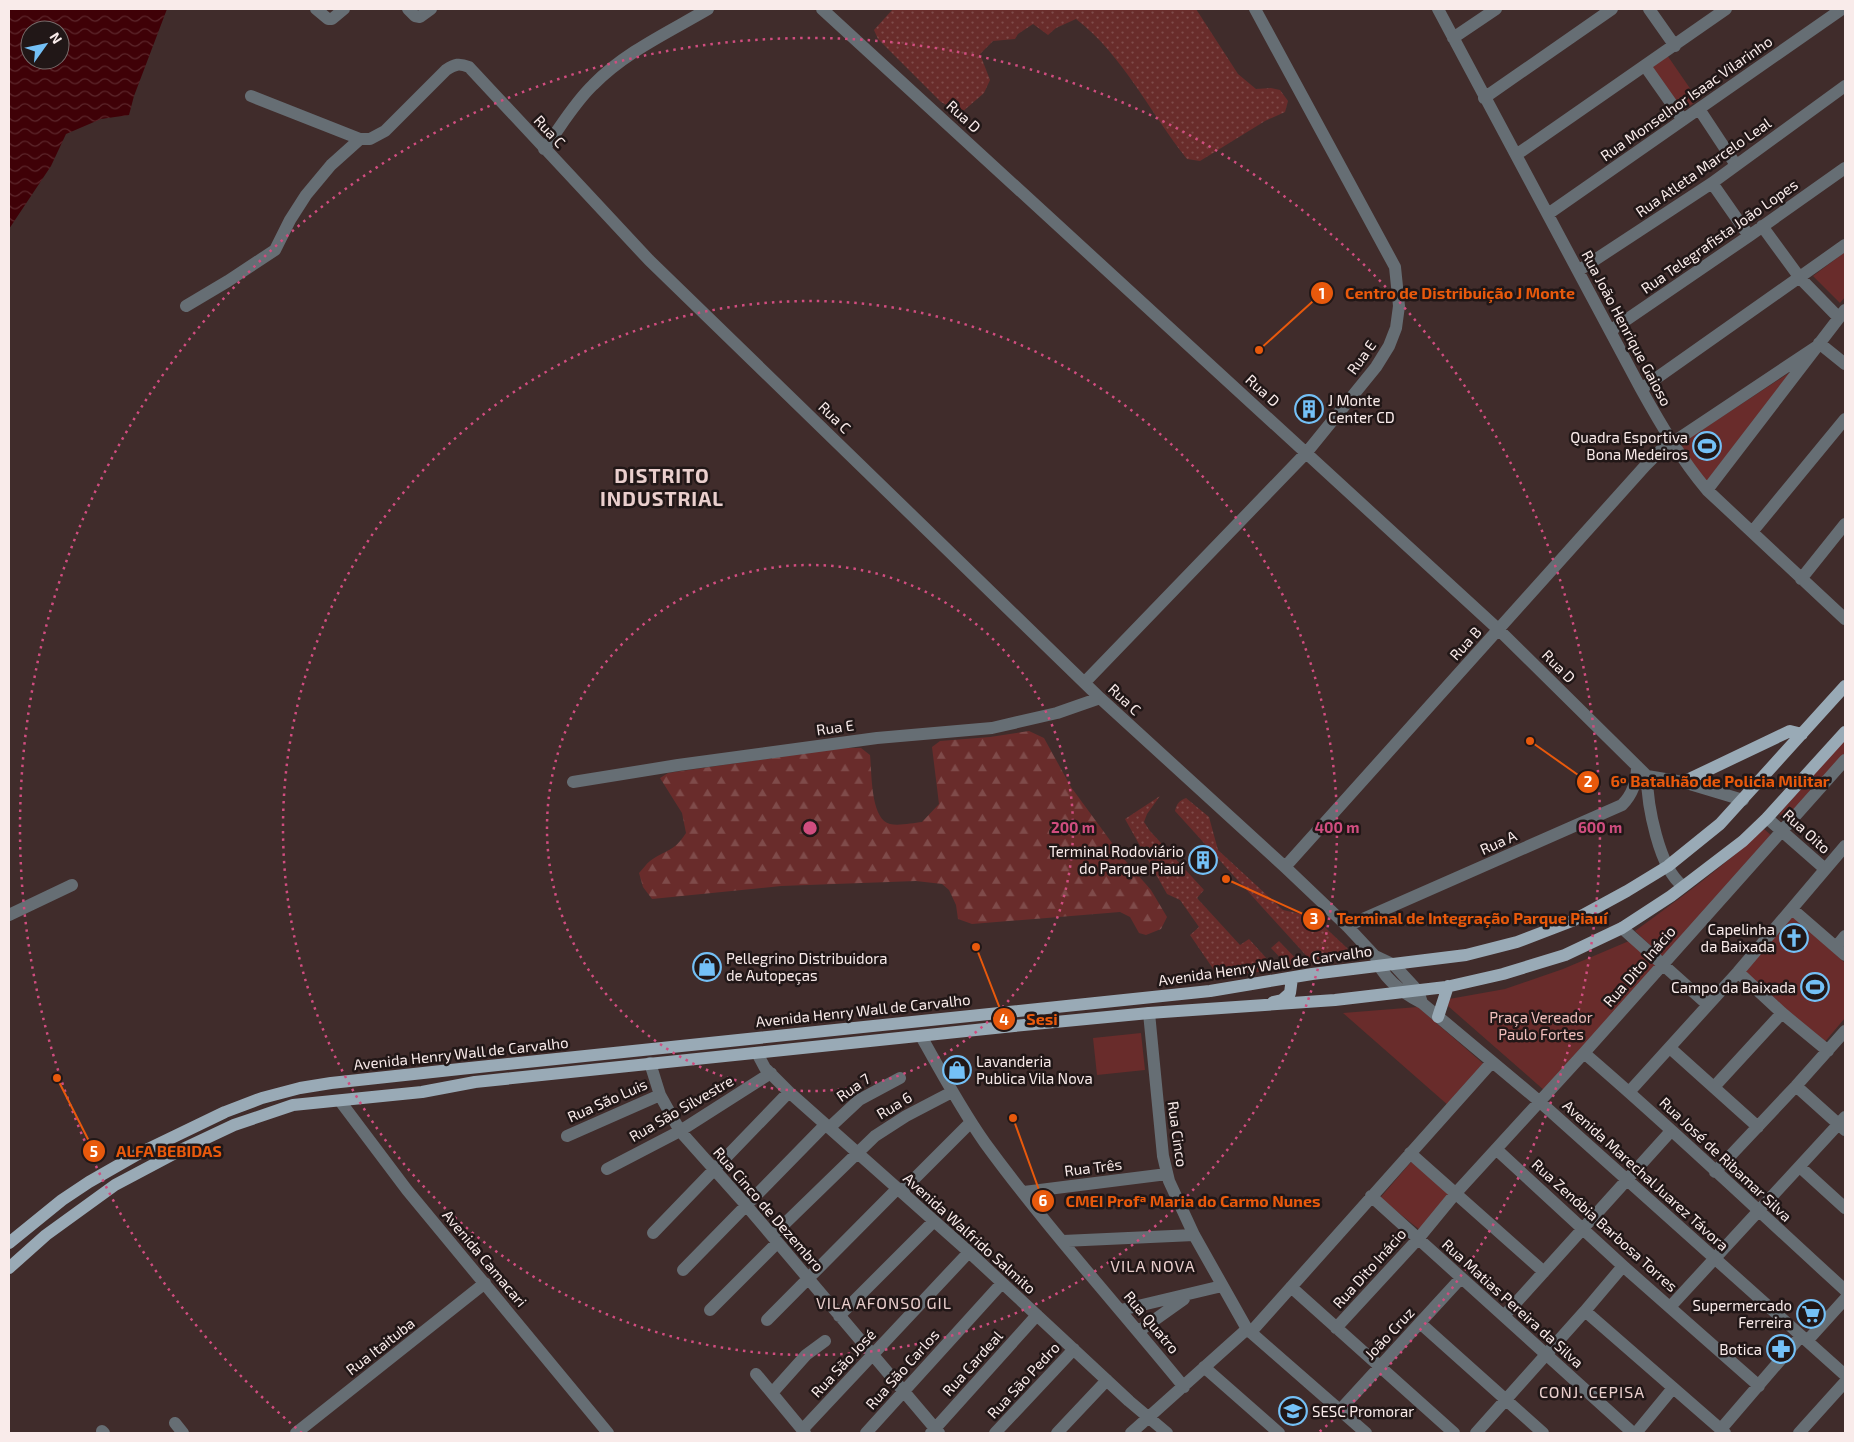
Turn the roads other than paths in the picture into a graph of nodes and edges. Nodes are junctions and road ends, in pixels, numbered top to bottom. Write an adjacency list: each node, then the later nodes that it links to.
1 (316, 9): 2 (street)
2 (344, 9)
3 (408, 9): 4 (street)
4 (431, 9)
5 (708, 9): 23 (street)
6 (822, 9): 42 (street, Rua D)
7 (1255, 9): 42 (street, Rua E)
8 (1438, 9): 14 (street, Rua João Henrique Gaioso)
9 (1496, 9): 14 (street)
10 (1612, 9): 19 (street)
11 (1649, 9): 15 (street)
12 (1726, 9): 15 (street)
13 (1842, 9): 20 (street, Rua Monselhor Isaac Vilarinho)
14 (1454, 38): 19 (street, Rua João Henrique Gaioso)
15 (1674, 46): 16 (street)
16 (1645, 66): 21 (street); 24 (street)
17 (1845, 86): 25 (street, Rua Atleta Marcelo Leal)
18 (251, 96): 22 (street)
19 (1484, 98): 24 (street, Rua João Henrique Gaioso)
20 (1699, 109): 21 (street, Rua Monselhor Isaac Vilarinho); 25 (street)
21 (1683, 120): 28 (street, Rua Monselhor Isaac Vilarinho)
22 (360, 139): 23 (street, Rua C); 34 (street)
23 (544, 149): 49 (street, Rua C)
24 (1516, 155): 28 (street, Rua João Henrique Gaioso)
25 (1736, 165): 27 (street, Rua Atleta Marcelo Leal)
26 (1845, 168): 29 (street, Rua Telegrafista João Lopes)
27 (1712, 183): 30 (street); 32 (street, Rua Atleta Marcelo Leal)
28 (1548, 214): 32 (street, Rua João Henrique Gaioso)
29 (1762, 226): 30 (street, Rua Telegrafista João Lopes); 33 (street)
30 (1749, 236): 36 (street, Rua Telegrafista João Lopes)
31 (1845, 245): 33 (street)
32 (1578, 271): 36 (street, Rua João Henrique Gaioso)
33 (1800, 278): 35 (street); 39 (street)
34 (186, 306)
35 (1842, 314): 37 (street)
36 (1610, 331): 39 (street, Rua João Henrique Gaioso)
37 (1818, 345): 38 (street); 41 (street, Rua B); 43 (street)
38 (1845, 364)
39 (1641, 389): 41 (street, Rua João Henrique Gaioso)
40 (1845, 419): 45 (street)
41 (1671, 443): 43 (street, Rua João Henrique Gaioso); 48 (street, Rua B)
42 (1307, 452): 48 (street, Rua D); 49 (street, Rua E)
43 (1707, 490): 45 (street, Rua João Henrique Gaioso)
44 (1845, 524): 46 (street)
45 (1752, 532): 46 (street, Rua João Henrique Gaioso)
46 (1801, 578): 47 (street, Rua João Henrique Gaioso)
47 (1845, 619)
48 (1499, 630): 55 (street, Rua D); 64 (street, Rua B)
49 (1085, 682): 51 (street, Rua C)
50 (1845, 686): 53 (main road, Avenida Henry Wall de Carvalho)
51 (1100, 698): 57 (street, Rua E); 64 (street, Rua C)
52 (1845, 732): 60 (main road, Avenida Henry Wall de Carvalho)
53 (1802, 734): 58 (main road); 59 (main road, Avenida Henry Wall de Carvalho)
54 (1845, 760): 61 (street, Rua Dito Inácio)
55 (1637, 766): 56 (street, Rua D); 70 (street, Rua A)
56 (1646, 776): 58 (street); 63 (street)
57 (573, 782)
58 (1683, 782): 59 (street)
59 (1744, 800): 63 (main road, Avenida Henry Wall de Carvalho)
60 (1768, 818): 61 (street, Rua Oito); 67 (main road, Avenida Henry Wall de Carvalho)
61 (1782, 830): 65 (street, Rua Oito); 75 (street, Rua Dito Inácio)
62 (1845, 846): 65 (street)
63 (1668, 866): 67 (street); 76 (main road, Avenida Henry Wall de Carvalho)
64 (1285, 867): 70 (street, Rua C)
65 (1825, 870): 68 (street)
66 (72, 885): 69 (street)
67 (1683, 886): 71 (main road, Avenida Henry Wall de Carvalho)
68 (1792, 908): 73 (street); 77 (street)
69 (9, 915)
70 (1347, 926): 74 (street, Rua C)
71 (1622, 928): 75 (street); 79 (main road, Avenida Henry Wall de Carvalho)
72 (1845, 936): 73 (street)
73 (1840, 951)
74 (1377, 961): 76 (main road, Avenida Henry Wall de Carvalho); 78 (main road, Avenida Henry Wall de Carvalho); 80 (street, Rua C)
75 (1662, 964): 82 (street); 96 (street, Rua Dito Inácio)
76 (1394, 965): 81 (street, Avenida Marechal Juarez Távora)
77 (1738, 972): 82 (street); 85 (street)
78 (1292, 978): 83 (main road); 86 (main road, Avenida Henry Wall de Carvalho)
79 (1448, 986): 81 (main road, Avenida Henry Wall de Carvalho); 87 (main road)
80 (1403, 993): 81 (main road, Avenida Henry Wall de Carvalho); 83 (main road, Avenida Henry Wall de Carvalho)
81 (1420, 997): 87 (street, Avenida Marechal Juarez Távora)
82 (1708, 1005): 93 (street)
83 (1254, 1006): 84 (main road, Avenida Henry Wall de Carvalho)
84 (1149, 1013): 89 (main road, Avenida Henry Wall de Carvalho); 129 (street, Rua Cinco)
85 (1782, 1013): 94 (street); 105 (street)
86 (955, 1017): 89 (main road); 90 (main road, Avenida Henry Wall de Carvalho)
87 (1438, 1017): 98 (street, Avenida Marechal Juarez Távora)
88 (1845, 1031): 94 (street)
89 (956, 1032): 91 (main road, Avenida Henry Wall de Carvalho)
90 (760, 1036): 92 (main road, Avenida Henry Wall de Carvalho); 95 (main road)
91 (921, 1036): 95 (main road, Avenida Henry Wall de Carvalho); 107 (street, Rua Quatro)
92 (672, 1047): 97 (main road); 101 (main road, Avenida Henry Wall de Carvalho)
93 (1670, 1048): 105 (street); 108 (street)
94 (1828, 1051): 104 (street)
95 (757, 1053): 97 (main road, Avenida Henry Wall de Carvalho); 100 (street, Avenida Walfrido Salmito)
96 (1584, 1053): 108 (street, Rua José de Ribamar Silva); 111 (street, Rua Dito Inácio)
97 (671, 1061): 99 (main road, Avenida Henry Wall de Carvalho)
98 (1492, 1062): 111 (street, Avenida Marechal Juarez Távora); 121 (street)
99 (650, 1063): 109 (main road, Avenida Henry Wall de Carvalho); 110 (street, Rua Cinco de Dezembro)
100 (771, 1073): 106 (street, Avenida Walfrido Salmito); 117 (street, Rua São Silvestre)
101 (413, 1074): 103 (main road, Avenida Henry Wall de Carvalho); 109 (main road)
102 (900, 1078): 115 (street, Rua 7)
103 (331, 1083): 112 (main road); 123 (main road, Avenida Henry Wall de Carvalho)
104 (1796, 1086): 114 (street); 116 (street)
105 (1714, 1087): 116 (street)
106 (789, 1092): 115 (street, Avenida Walfrido Salmito); 127 (street)
107 (952, 1092): 113 (street, Rua Quatro); 122 (street, Rua 6)
108 (1630, 1092): 118 (street, Rua José de Ribamar Silva)
109 (416, 1093): 112 (main road, Avenida Henry Wall de Carvalho)
110 (660, 1095): 117 (street, Rua Cinco de Dezembro); 119 (street, Rua São Luis)
111 (1539, 1101): 120 (street, Rua Dito Inácio); 130 (street, Avenida Marechal Juarez Távora)
112 (336, 1102): 124 (main road, Avenida Henry Wall de Carvalho); 154 (street, Avenida Camacari)
113 (971, 1122): 131 (street); 132 (street, Rua Quatro)
114 (1843, 1124): 125 (street)
115 (827, 1126): 122 (street, Avenida Walfrido Salmito); 135 (street, Rua 7)
116 (1758, 1127): 128 (street)
117 (680, 1131): 126 (street, Rua São Silvestre); 127 (street, Rua Cinco de Dezembro)
118 (1671, 1131): 128 (street, Rua José de Ribamar Silva); 130 (street)
119 (567, 1136)
120 (1496, 1149): 133 (street, Rua Dito Inácio); 139 (street, Rua Zenóbia Barbosa Torres)
121 (1410, 1152): 133 (street); 134 (street)
122 (858, 1153): 131 (street, Avenida Walfrido Salmito); 143 (street, Rua 6)
123 (138, 1154): 124 (main road); 145 (main road, Avenida Henry Wall de Carvalho)
124 (146, 1168): 149 (main road, Avenida Henry Wall de Carvalho)
125 (1800, 1168): 136 (street); 137 (street)
126 (607, 1169)
127 (714, 1170): 135 (street, Rua Cinco de Dezembro); 140 (street)
128 (1715, 1172): 137 (street, Rua José de Ribamar Silva)
129 (1167, 1174): 132 (street, Rua Três); 141 (street, Rua Cinco)
130 (1626, 1179): 139 (street); 147 (street, Avenida Marechal Juarez Távora)
131 (899, 1190): 138 (street, Avenida Walfrido Salmito); 153 (street)
132 (1024, 1192): 144 (street, Rua Quatro)
133 (1455, 1194): 142 (street, Rua Dito Inácio); 151 (street)
134 (1372, 1196): 142 (street, Rua Matias Pereira da Silva); 157 (street)
135 (746, 1205): 143 (street, Rua Cinco de Dezembro); 150 (street, Rua 7)
136 (1845, 1208)
137 (1758, 1211): 147 (street); 158 (street, Rua José de Ribamar Silva)
138 (934, 1221): 146 (street, Avenida Walfrido Salmito); 166 (street)
139 (1582, 1229): 148 (street, Rua Zenóbia Barbosa Torres); 151 (street)
140 (653, 1233)
141 (1194, 1235): 144 (street); 156 (street, Rua Cinco)
142 (1418, 1238): 152 (street, Rua Matias Pereira da Silva); 170 (street, Rua Dito Inácio)
143 (775, 1240): 153 (street, Rua Cinco de Dezembro); 162 (street, Rua 6)
144 (1062, 1241): 163 (street, Rua Quatro)
145 (9, 1243)
146 (968, 1252): 155 (street, Avenida Walfrido Salmito); 176 (street, Rua São José)
147 (1714, 1259): 161 (street); 173 (street, Avenida Marechal Juarez Távora)
148 (1623, 1266): 161 (street, Rua Zenóbia Barbosa Torres); 164 (street)
149 (9, 1268)
150 (683, 1270)
151 (1544, 1272): 167 (street)
152 (1462, 1278): 167 (street, Rua Matias Pereira da Silva); 169 (street, João Cruz)
153 (808, 1279): 166 (street, Rua Cinco de Dezembro); 168 (street)
154 (485, 1283): 195 (street, Rua Itaituba); 196 (street, Avenida Camacari)
155 (1002, 1283): 165 (street, Avenida Walfrido Salmito); 187 (street, Rua São Carlos)
156 (1222, 1286): 159 (street); 172 (street, Rua Cinco)
157 (1291, 1287): 170 (street); 172 (street)
158 (1845, 1290)
159 (1188, 1296): 163 (street); 171 (street)
160 (1845, 1298): 173 (street)
161 (1670, 1306): 184 (street, Rua Zenóbia Barbosa Torres)
162 (710, 1310)
163 (1121, 1310): 171 (street, Rua Quatro)
164 (1585, 1311): 177 (street); 186 (street)
165 (1038, 1315): 175 (street, Avenida Walfrido Salmito); 194 (street, Rua Cardeal)
166 (839, 1316): 176 (street, Rua Cinco de Dezembro)
167 (1504, 1316): 177 (street, Rua Matias Pereira da Silva)
168 (767, 1320)
169 (1420, 1323): 178 (street, João Cruz); 189 (street)
170 (1336, 1328): 178 (street)
171 (1139, 1331): 185 (street, Rua Quatro)
172 (1249, 1331): 179 (street); 190 (street, Rua Cinco)
173 (1804, 1339): 181 (street, Avenida Marechal Juarez Távora); 184 (street)
174 (825, 1341): 188 (street)
175 (1074, 1349): 182 (street, Avenida Walfrido Salmito); 198 (street, Rua São Pedro)
176 (873, 1354): 187 (street, Rua Cinco de Dezembro); 192 (street, Rua São José)
177 (1546, 1354): 189 (street); 207 (street, Rua Matias Pereira da Silva)
178 (1380, 1366): 190 (street, João Cruz); 204 (street)
179 (1204, 1367): 185 (street); 202 (street)
180 (756, 1374): 188 (street)
181 (1845, 1375)
182 (1107, 1380): 191 (street, Avenida Walfrido Salmito); 199 (street)
183 (1845, 1382): 208 (street)
184 (1759, 1386): 193 (street)
185 (1184, 1387): 191 (street)
186 (1673, 1388): 193 (street); 207 (street)
187 (904, 1390): 194 (street, Rua Cinco de Dezembro); 197 (street, Rua São Carlos)
188 (772, 1393): 192 (street)
189 (1507, 1399): 205 (street); 206 (street)
190 (1340, 1410): 203 (street, Rua Cinco)
191 (1148, 1416): 200 (street); 201 (street, Avenida Walfrido Salmito)
192 (804, 1431)
193 (1723, 1431)
194 (935, 1432)
195 (296, 1433)
196 (608, 1433)
197 (866, 1433)
198 (995, 1433)
199 (1057, 1433)
200 (1131, 1433)
201 (1167, 1433)
202 (1279, 1433)
203 (1366, 1433)
204 (1454, 1433)
205 (1476, 1433)
206 (1543, 1433)
207 (1634, 1433)
208 (1799, 1433)

